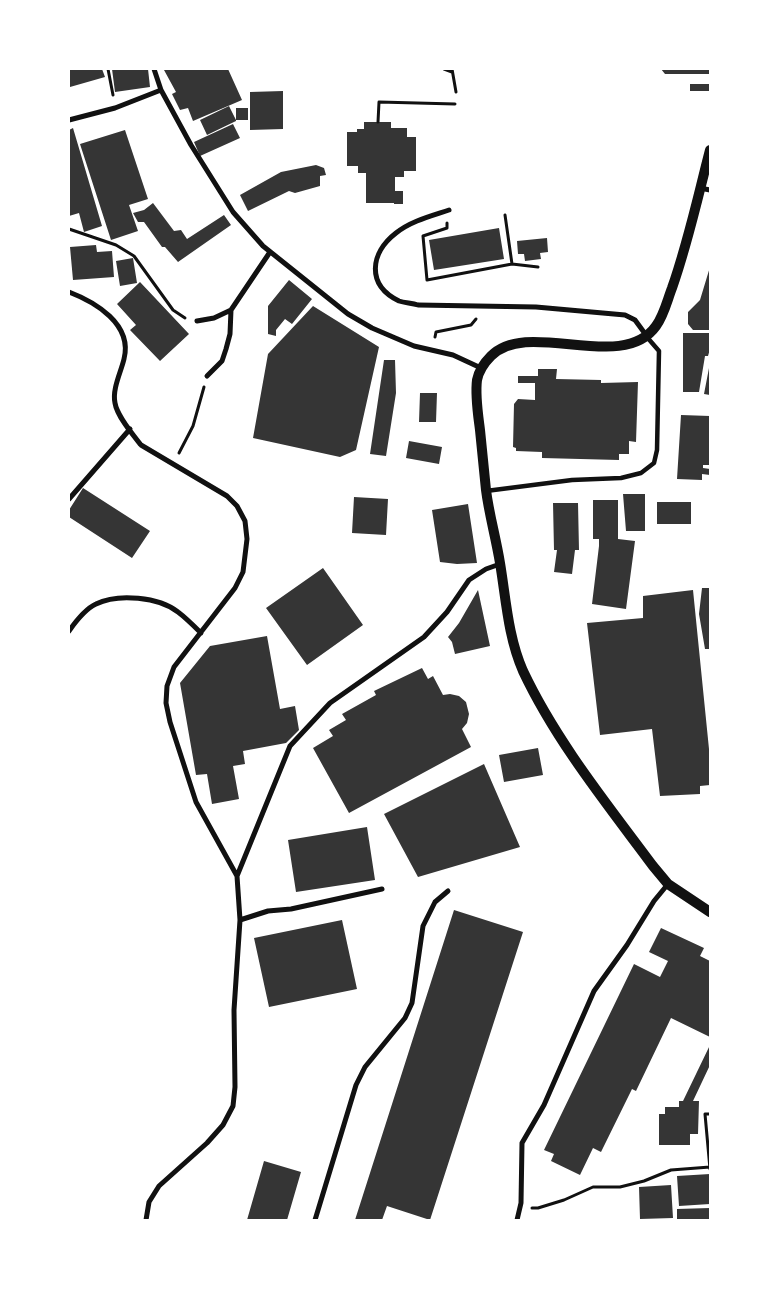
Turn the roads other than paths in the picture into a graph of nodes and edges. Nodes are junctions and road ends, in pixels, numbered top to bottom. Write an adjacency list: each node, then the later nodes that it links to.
1 (154, 69): 2 (street)
2 (161, 90): 3 (street); 7 (street)
3 (69, 120)
4 (710, 150): 5 (main road)
5 (705, 189): 11 (main road)
6 (449, 210): 11 (street)
7 (270, 252): 9 (street); 12 (street)
8 (69, 292): 14 (street)
9 (231, 310): 10 (street); 13 (street)
10 (197, 321)
11 (646, 336): 12 (main road); 15 (street)
12 (481, 368): 15 (main road)
13 (207, 376)
14 (130, 430): 16 (street); 19 (street)
15 (486, 491): 17 (main road)
16 (69, 499)
17 (500, 564): 20 (street); 21 (main road)
18 (69, 631): 19 (street)
19 (201, 633): 20 (street)
20 (237, 876): 25 (street)
21 (668, 884): 24 (main road); 28 (street)
22 (382, 889): 25 (street)
23 (448, 891): 27 (street)
24 (710, 912)
25 (240, 920): 26 (street)
26 (146, 1220)
27 (315, 1220)
28 (517, 1220)

